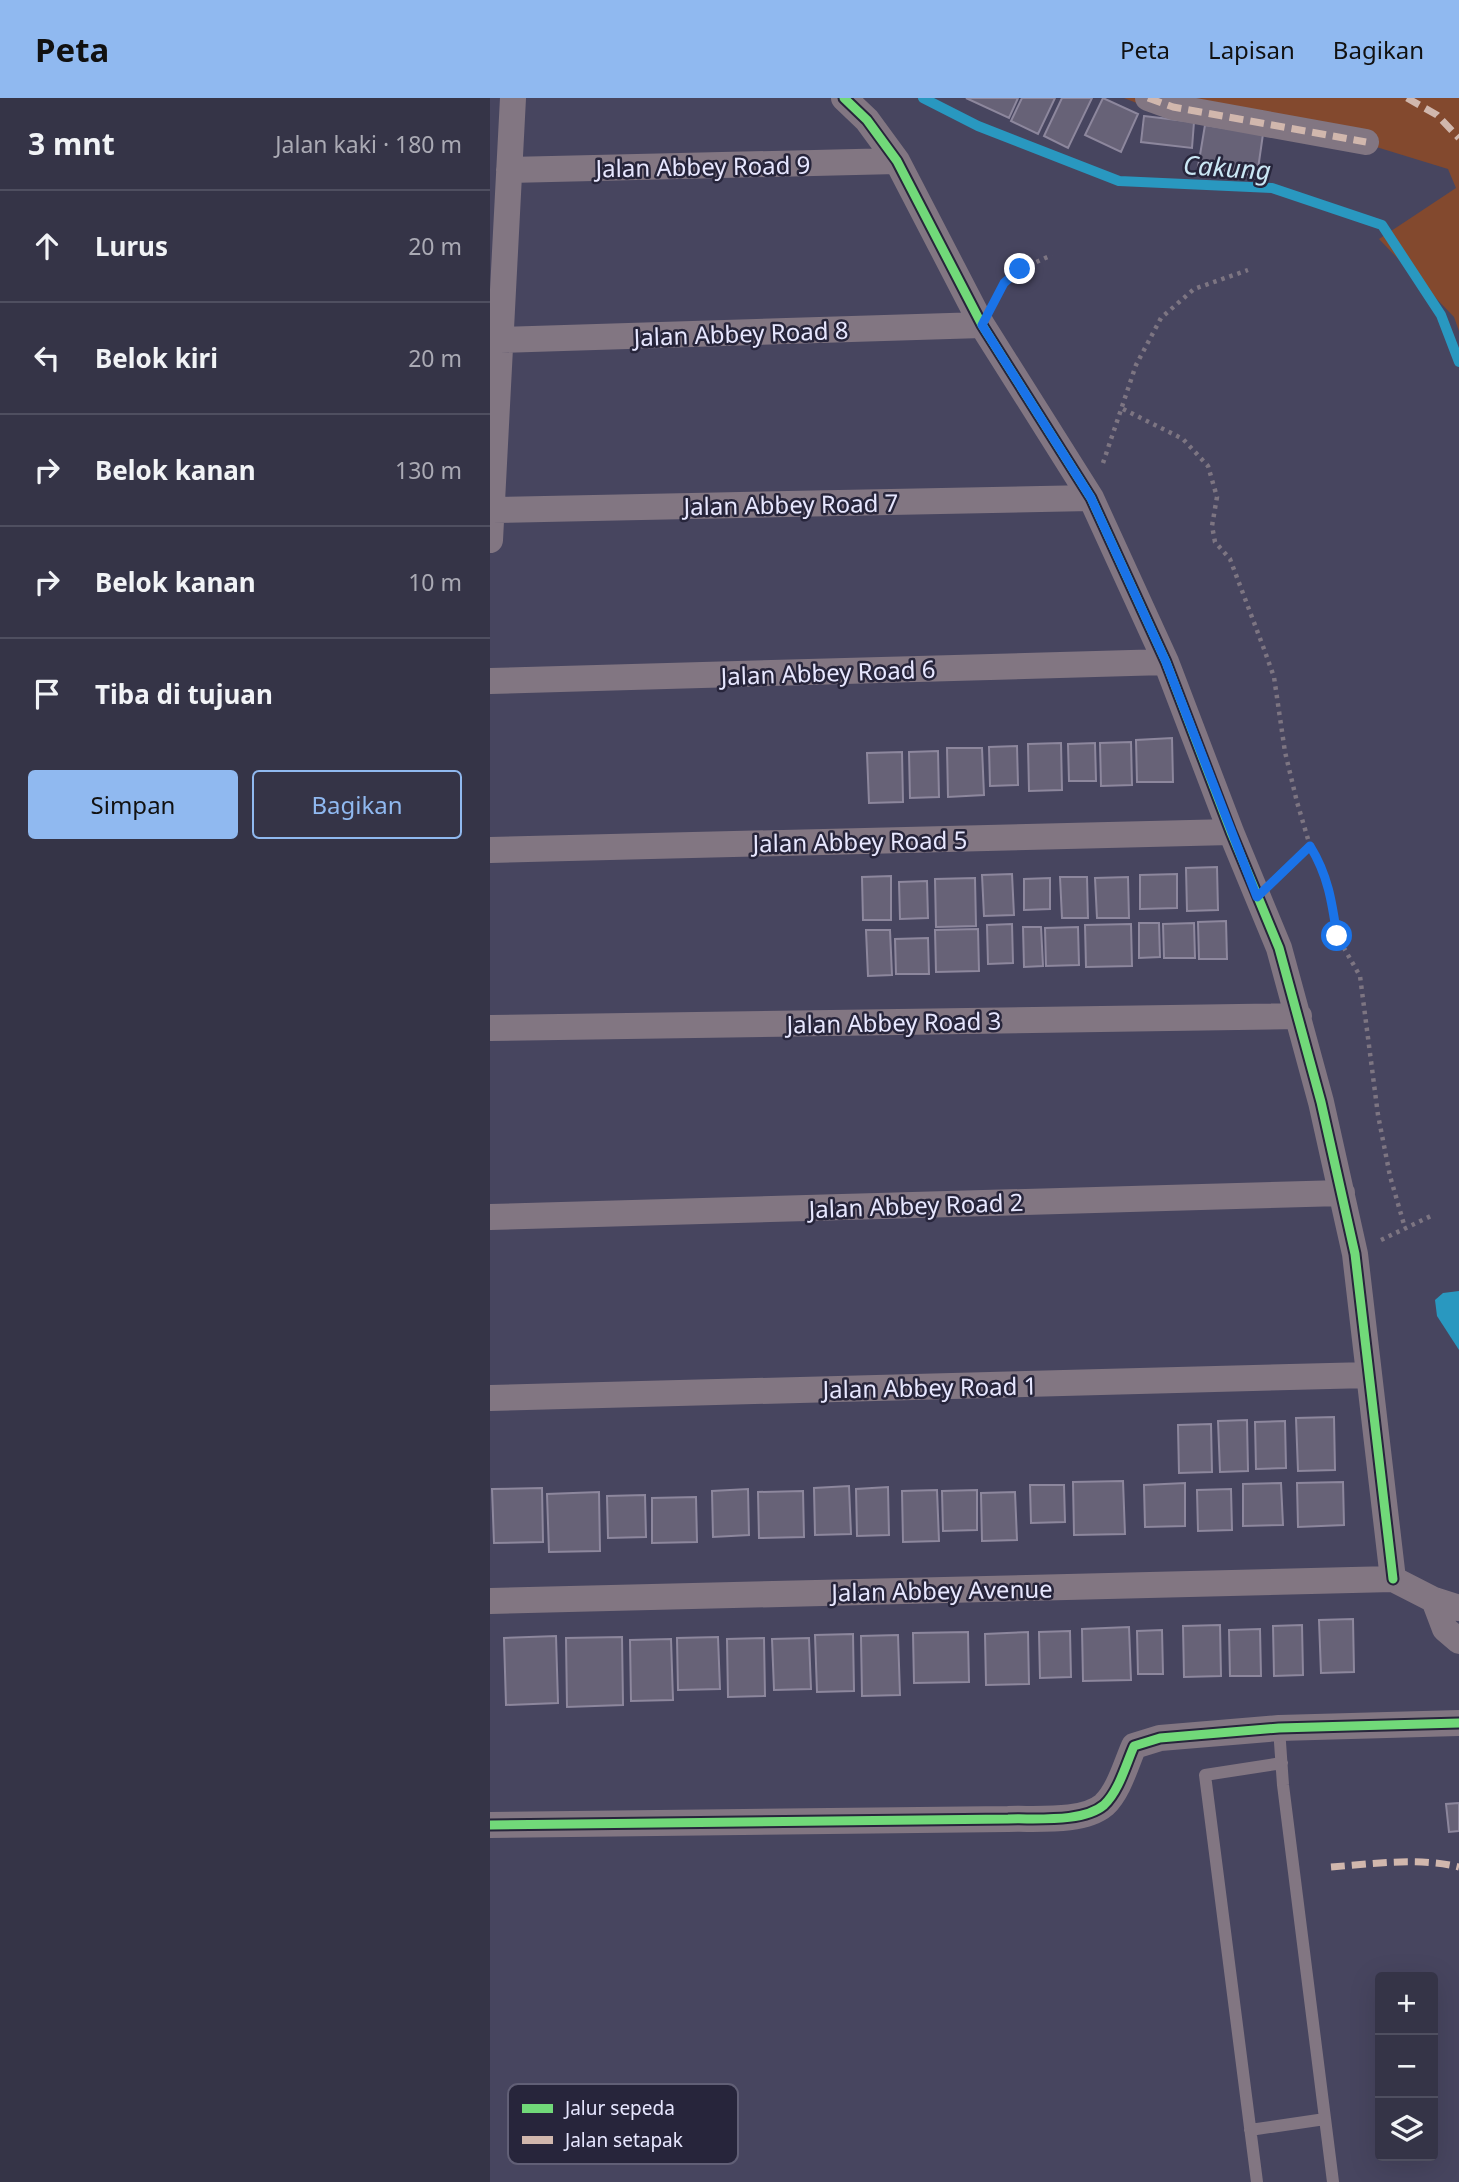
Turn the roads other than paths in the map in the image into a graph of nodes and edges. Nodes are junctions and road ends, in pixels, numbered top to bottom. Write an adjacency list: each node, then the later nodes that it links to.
1 (513, 98): 6 (street)
2 (844, 98): 5 (street)
3 (1148, 98): 4 (street)
4 (1366, 142)
5 (897, 161): 6 (street, Jalan Abbey Road 9); 7 (street)
6 (509, 170): 8 (street)
7 (982, 325): 8 (street, Jalan Abbey Road 8); 9 (street)
8 (500, 340): 10 (street)
9 (1091, 498): 10 (street, Jalan Abbey Road 7); 12 (street)
10 (492, 510): 11 (street)
11 (490, 540)
12 (1166, 662): 13 (street, Jalan Abbey Road 6); 14 (street)
13 (490, 681)
14 (1231, 832): 15 (street, Jalan Abbey Road 5); 16 (street)
15 (490, 850)
16 (1299, 1016): 17 (street, Jalan Abbey Road 3); 18 (street)
17 (490, 1028)
18 (1342, 1193): 19 (street, Jalan Abbey Road 2); 20 (street)
19 (490, 1217)
20 (1369, 1375): 21 (street, Jalan Abbey Road 1); 22 (street)
21 (490, 1398)
22 (1393, 1579): 23 (street); 24 (street, Jalan Abbey Avenue)
23 (1434, 1600): 25 (street); 26 (street)
24 (490, 1601)
25 (1459, 1608)
26 (1459, 1641)
27 (1459, 1723): 28 (street)
28 (1279, 1728): 29 (lane); 30 (street)
29 (1282, 1763): 31 (lane); 32 (lane)
30 (490, 1825)
31 (1325, 2119): 32 (lane); 34 (lane)
32 (1250, 2130): 33 (lane)
33 (1257, 2182)
34 (1333, 2182)

